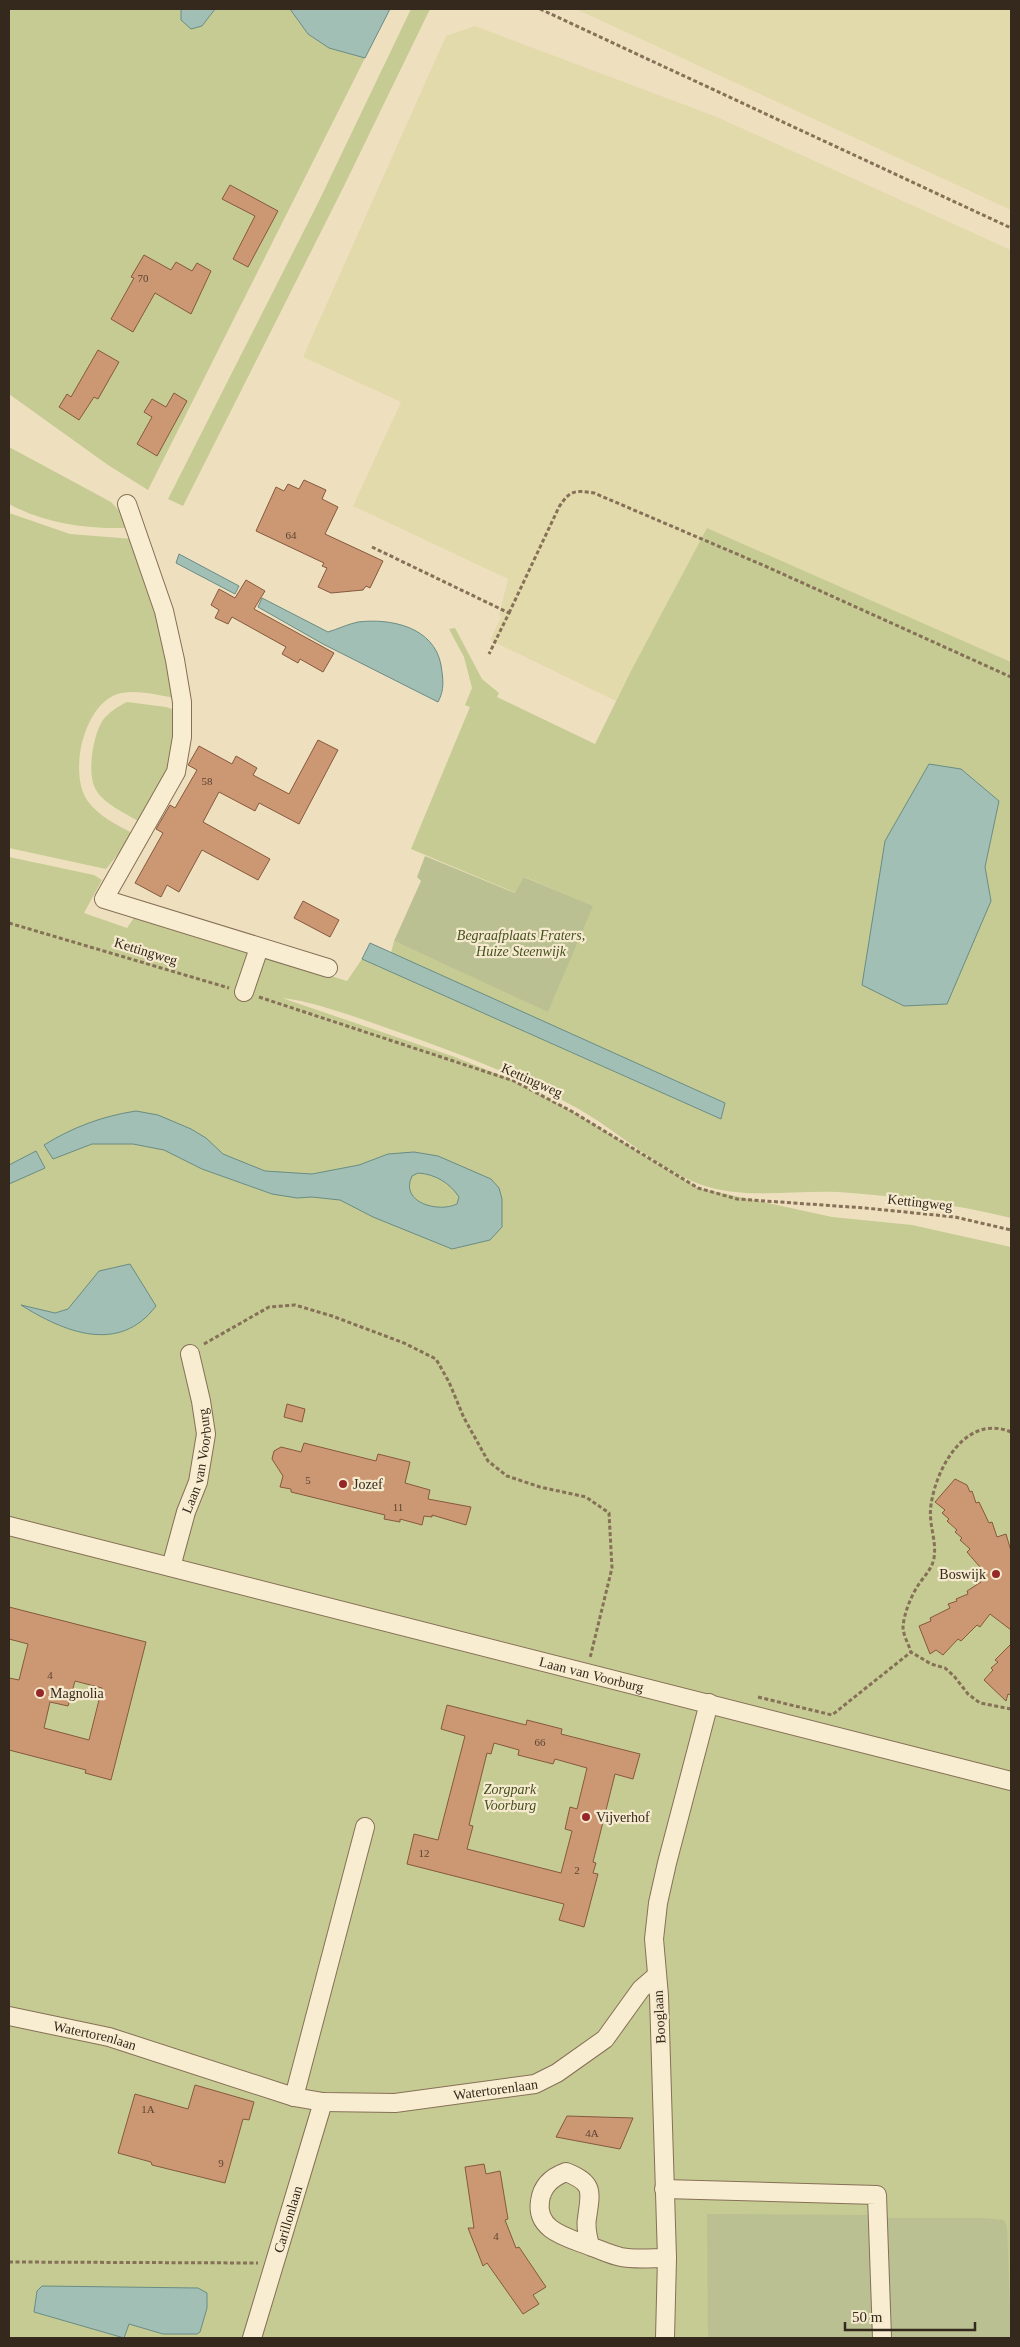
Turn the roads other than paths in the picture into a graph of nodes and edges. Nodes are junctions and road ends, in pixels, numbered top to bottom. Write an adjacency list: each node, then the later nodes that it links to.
1 (127, 504): 2 (street)
2 (260, 948): 3 (street); 4 (street)
3 (328, 968)
4 (244, 992)
5 (190, 1354): 7 (street, Laan van Voorburg)
6 (9, 1526): 7 (street, Laan van Voorburg)
7 (171, 1568): 8 (street, Laan van Voorburg)
8 (709, 1703): 9 (street, Laan van Voorburg); 11 (street, Booglaan)
9 (1011, 1781)
10 (365, 1828): 13 (street)
11 (656, 1976): 14 (street, Watertorenlaan); 15 (street, Booglaan)
12 (9, 2016): 13 (street, Watertorenlaan)
13 (294, 2097): 14 (street, Watertorenlaan)
14 (322, 2102): 18 (street, Carillonlaan)
15 (664, 2189): 17 (street, Booglaan); 20 (street)
16 (590, 2246): 17 (street)
17 (667, 2258): 19 (street, Booglaan)
18 (252, 2338)
19 (665, 2338)
20 (882, 2338)

